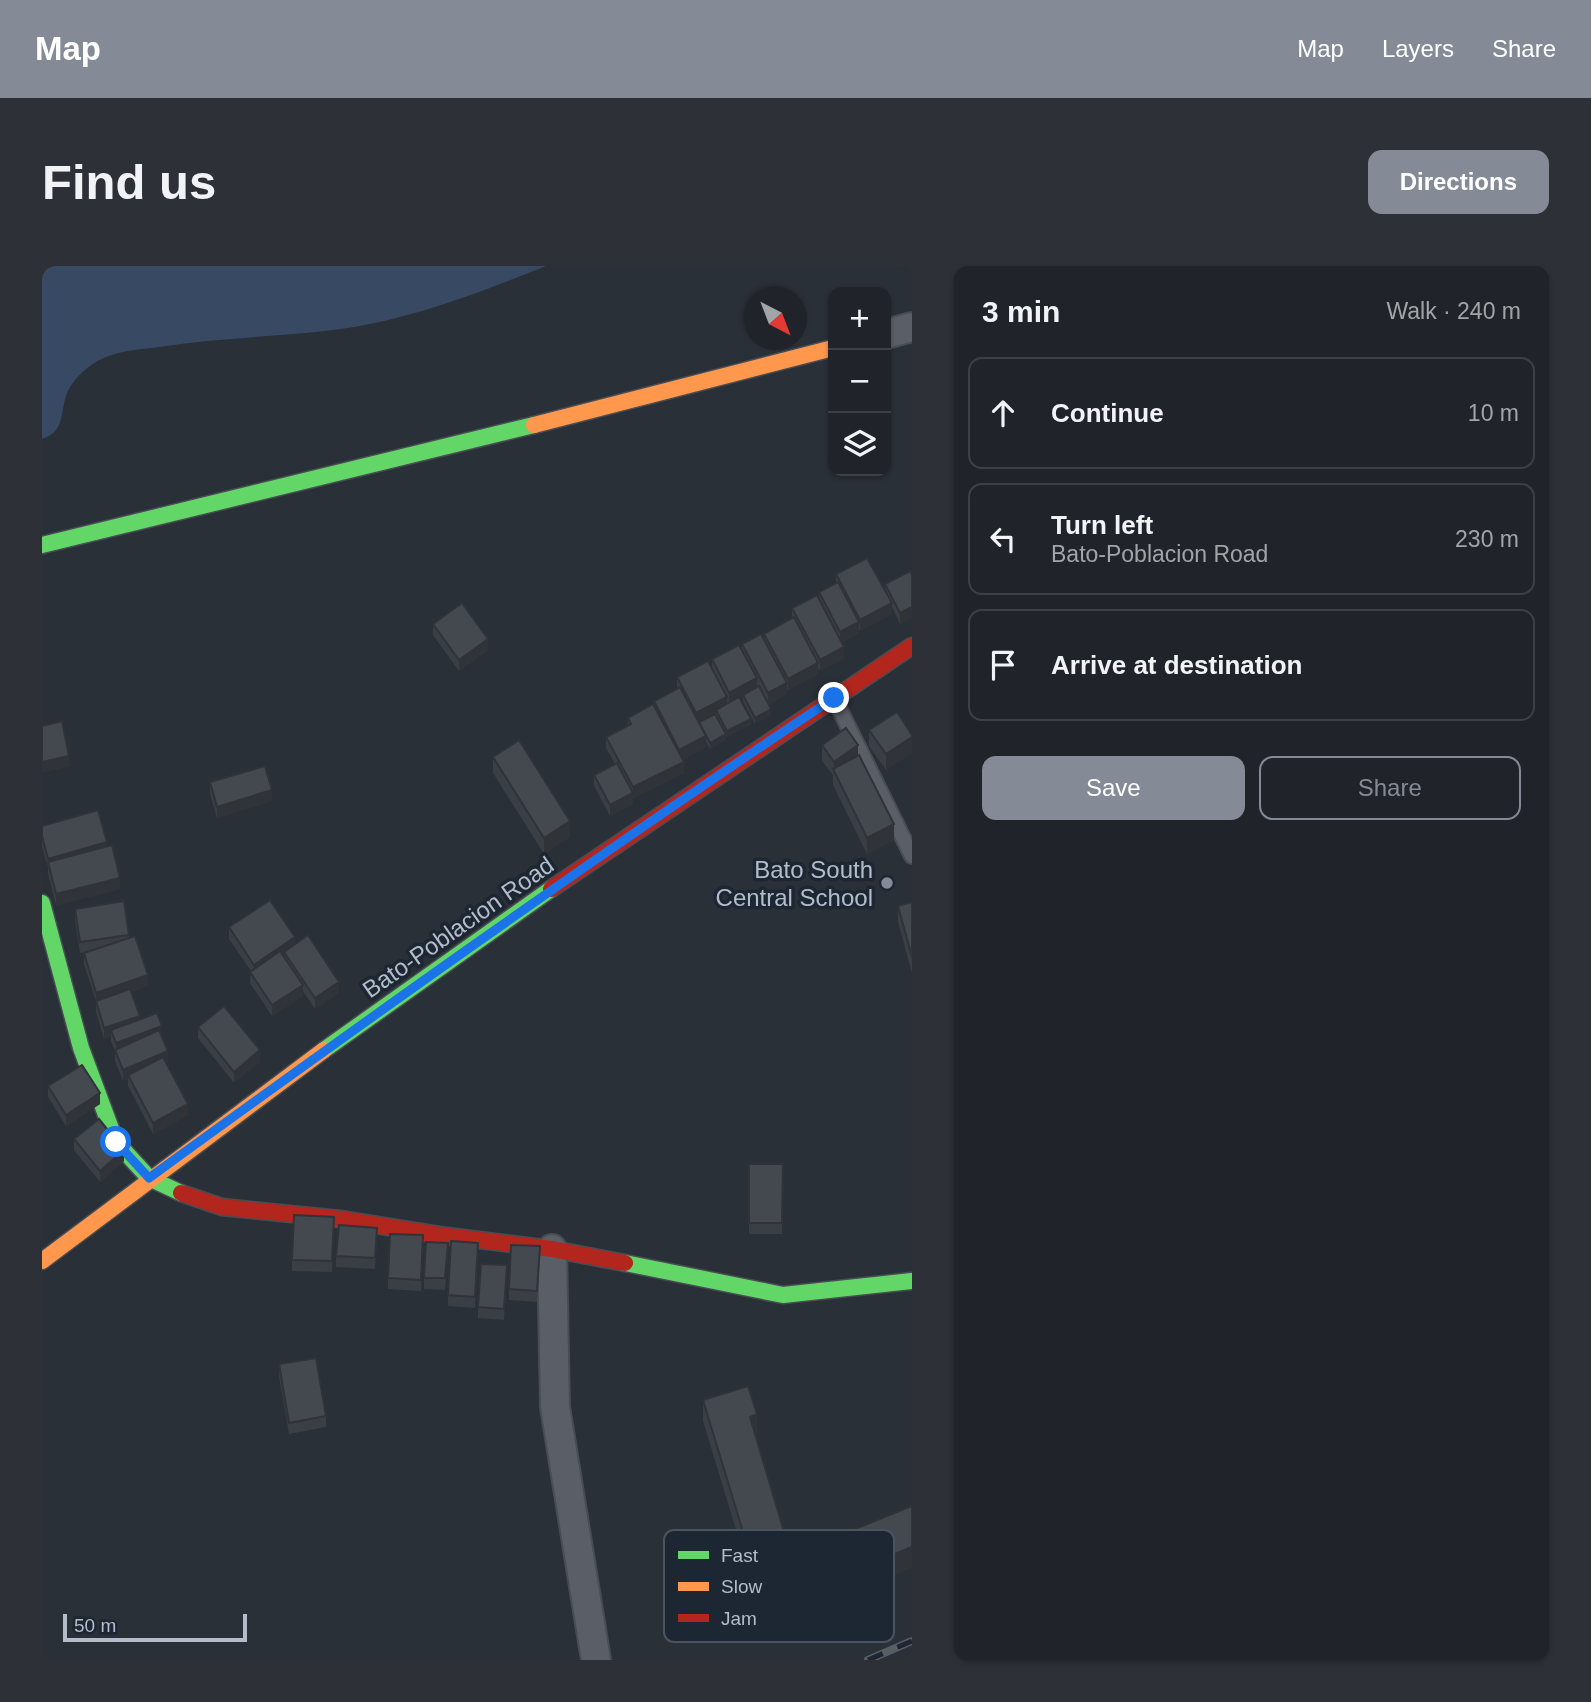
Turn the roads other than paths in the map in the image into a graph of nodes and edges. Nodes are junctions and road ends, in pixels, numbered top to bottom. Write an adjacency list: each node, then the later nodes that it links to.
1 (912, 327): 2 (street)
2 (891, 333)
3 (828, 349): 4 (street)
4 (42, 545)
5 (912, 646): 6 (street, Bato-Poblacion Road)
6 (834, 698): 7 (lane); 9 (street, Bato-Poblacion Road)
7 (912, 856)
8 (42, 902): 9 (street)
9 (149, 1178): 10 (street); 11 (street, Bato-Poblacion Road)
10 (552, 1249): 12 (street); 13 (street)
11 (42, 1261)
12 (912, 1281)
13 (596, 1660)

